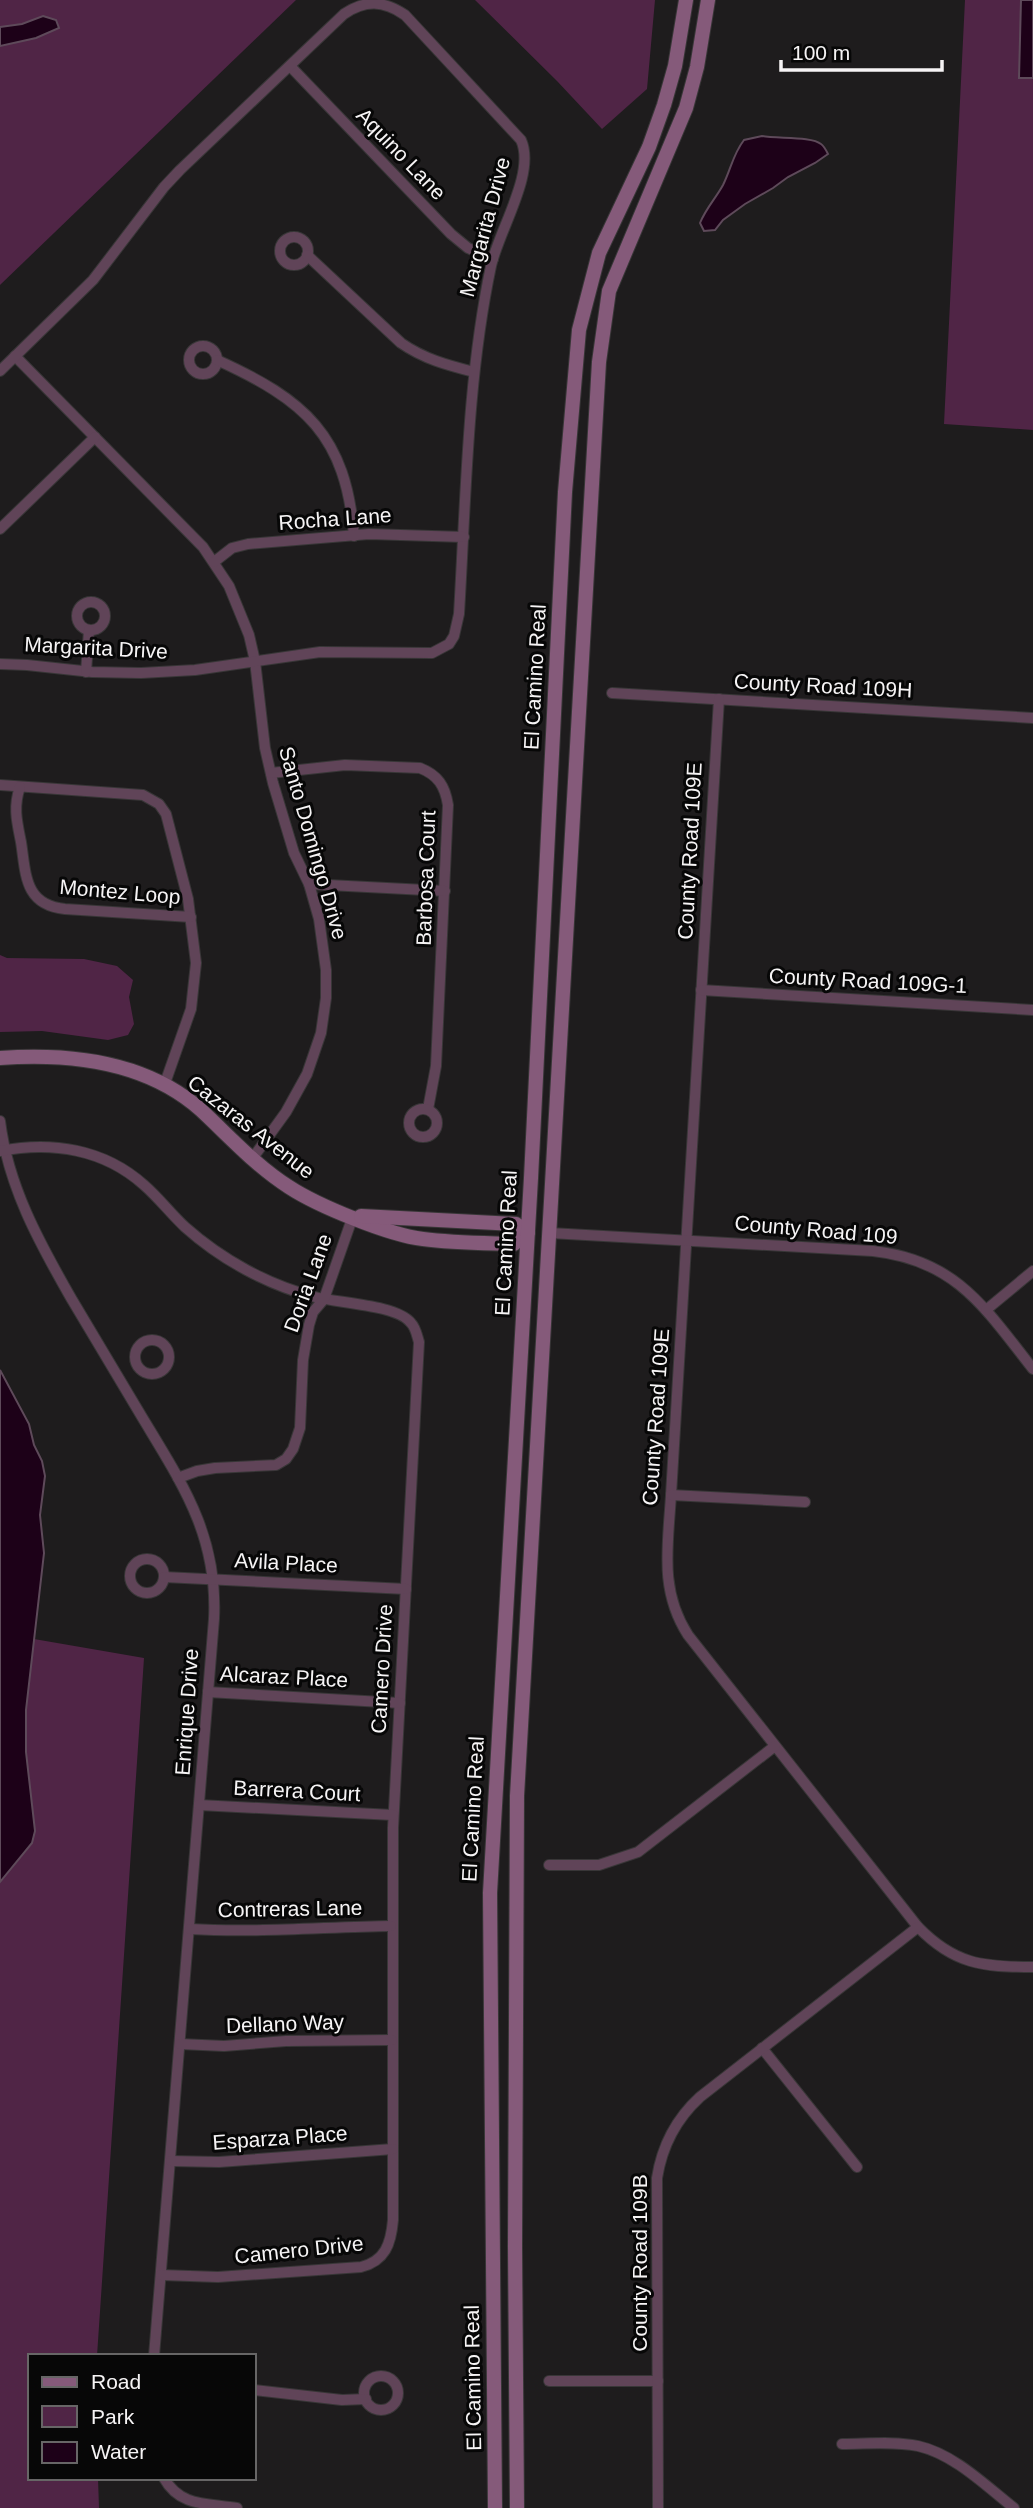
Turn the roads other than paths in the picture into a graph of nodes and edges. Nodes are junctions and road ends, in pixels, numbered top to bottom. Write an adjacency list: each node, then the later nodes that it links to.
1 (686, 0): 37 (main road, El Camino Real)
2 (708, 0): 38 (main road, El Camino Real)
3 (290, 66): 5 (street, Aquino Lane); 5 (street, Margarita Drive); 6 (street, Margarita Drive)
4 (307, 255): 9 (street)
5 (493, 259): 9 (street, Margarita Drive)
6 (15, 356): 8 (street, Margarita Drive); 10 (street, Santo Domingo Drive)
7 (217, 360): 12 (street)
8 (0, 371)
9 (474, 372): 13 (street, Margarita Drive)
10 (95, 437): 11 (street); 14 (street, Santo Domingo Drive)
11 (0, 529)
12 (354, 536): 13 (street, Rocha Lane); 14 (street, Rocha Lane)
13 (464, 537): 16 (street, Margarita Drive)
14 (214, 562): 16 (street, Santo Domingo Drive)
15 (89, 630): 18 (street)
16 (255, 661): 18 (street, Margarita Drive); 22 (street, Santo Domingo Drive)
17 (0, 664): 18 (street, Margarita Drive)
18 (86, 672)
19 (612, 693): 20 (street, County Road 109H)
20 (719, 699): 21 (street, County Road 109H); 28 (street, County Road 109E)
21 (1033, 718)
22 (271, 773): 25 (street, Santo Domingo Drive); 26 (street, Barbosa Court)
23 (0, 785): 24 (street)
24 (20, 787): 27 (street); 27 (street, Montez Loop)
25 (309, 884): 26 (street); 35 (street, Santo Domingo Drive)
26 (444, 891): 32 (street, Barbosa Court)
27 (191, 917): 31 (street)
28 (701, 990): 29 (street, County Road 109G-1); 39 (street, County Road 109E)
29 (1033, 1010)
30 (0, 1058): 31 (main road, Cazaras Avenue)
31 (164, 1086): 35 (main road, Cazaras Avenue)
32 (428, 1109)
33 (0, 1121): 34 (street, Enrique Drive)
34 (3, 1150): 41 (street, Camero Drive); 45 (street, Enrique Drive)
35 (252, 1159): 36 (main road, Cazaras Avenue)
36 (353, 1216): 37 (main road, Cazaras Avenue); 37 (main road, Cazaras Avenue); 41 (street, Doria Lane)
37 (528, 1233): 38 (main road); 77 (main road, El Camino Real)
38 (550, 1234): 39 (street, County Road 109); 78 (main road, El Camino Real)
39 (687, 1239): 42 (street, County Road 109); 47 (street, County Road 109E)
40 (1033, 1271): 42 (street)
41 (324, 1299): 46 (street, Doria Lane); 51 (street, Camero Drive)
42 (986, 1310): 44 (street, County Road 109)
43 (137, 1366): 45 (street)
44 (1033, 1370)
45 (119, 1378): 46 (street, Enrique Drive)
46 (178, 1478): 50 (street, Enrique Drive)
47 (671, 1495): 48 (street); 54 (street, County Road 109E)
48 (805, 1502)
49 (164, 1577): 50 (street, Avila Place)
50 (213, 1579): 51 (street, Avila Place); 52 (street, Enrique Drive)
51 (406, 1589): 53 (street, Camero Drive)
52 (208, 1692): 53 (street, Alcaraz Place); 55 (street, Enrique Drive)
53 (400, 1703): 56 (street, Camero Drive)
54 (775, 1746): 57 (street); 59 (street, County Road 109E)
55 (199, 1805): 56 (street, Barrera Court); 60 (street, Enrique Drive)
56 (393, 1815): 58 (street, Camero Drive)
57 (549, 1865)
58 (391, 1926): 60 (street, Contreras Lane); 62 (street, Camero Drive)
59 (918, 1927): 61 (street, County Road 109E); 64 (street, County Road 109B)
60 (190, 1929): 63 (street, Enrique Drive)
61 (1033, 1967)
62 (392, 2040): 63 (street, Dellano Way); 65 (street, Camero Drive)
63 (180, 2045): 66 (street, Enrique Drive)
64 (762, 2048): 67 (street); 71 (street, County Road 109B)
65 (393, 2149): 66 (street, Esparza Place); 68 (street, Camero Drive)
66 (171, 2161): 68 (street, Enrique Drive)
67 (857, 2167)
68 (161, 2275): 69 (street, Enrique Drive)
69 (154, 2354)
70 (549, 2381): 71 (street)
71 (658, 2381): 79 (street, County Road 109B)
72 (256, 2390): 73 (street)
73 (366, 2399)
74 (842, 2444): 80 (street)
75 (165, 2480): 76 (street)
76 (237, 2508)
77 (495, 2508)
78 (517, 2508)
79 (658, 2508)
80 (1014, 2508)

